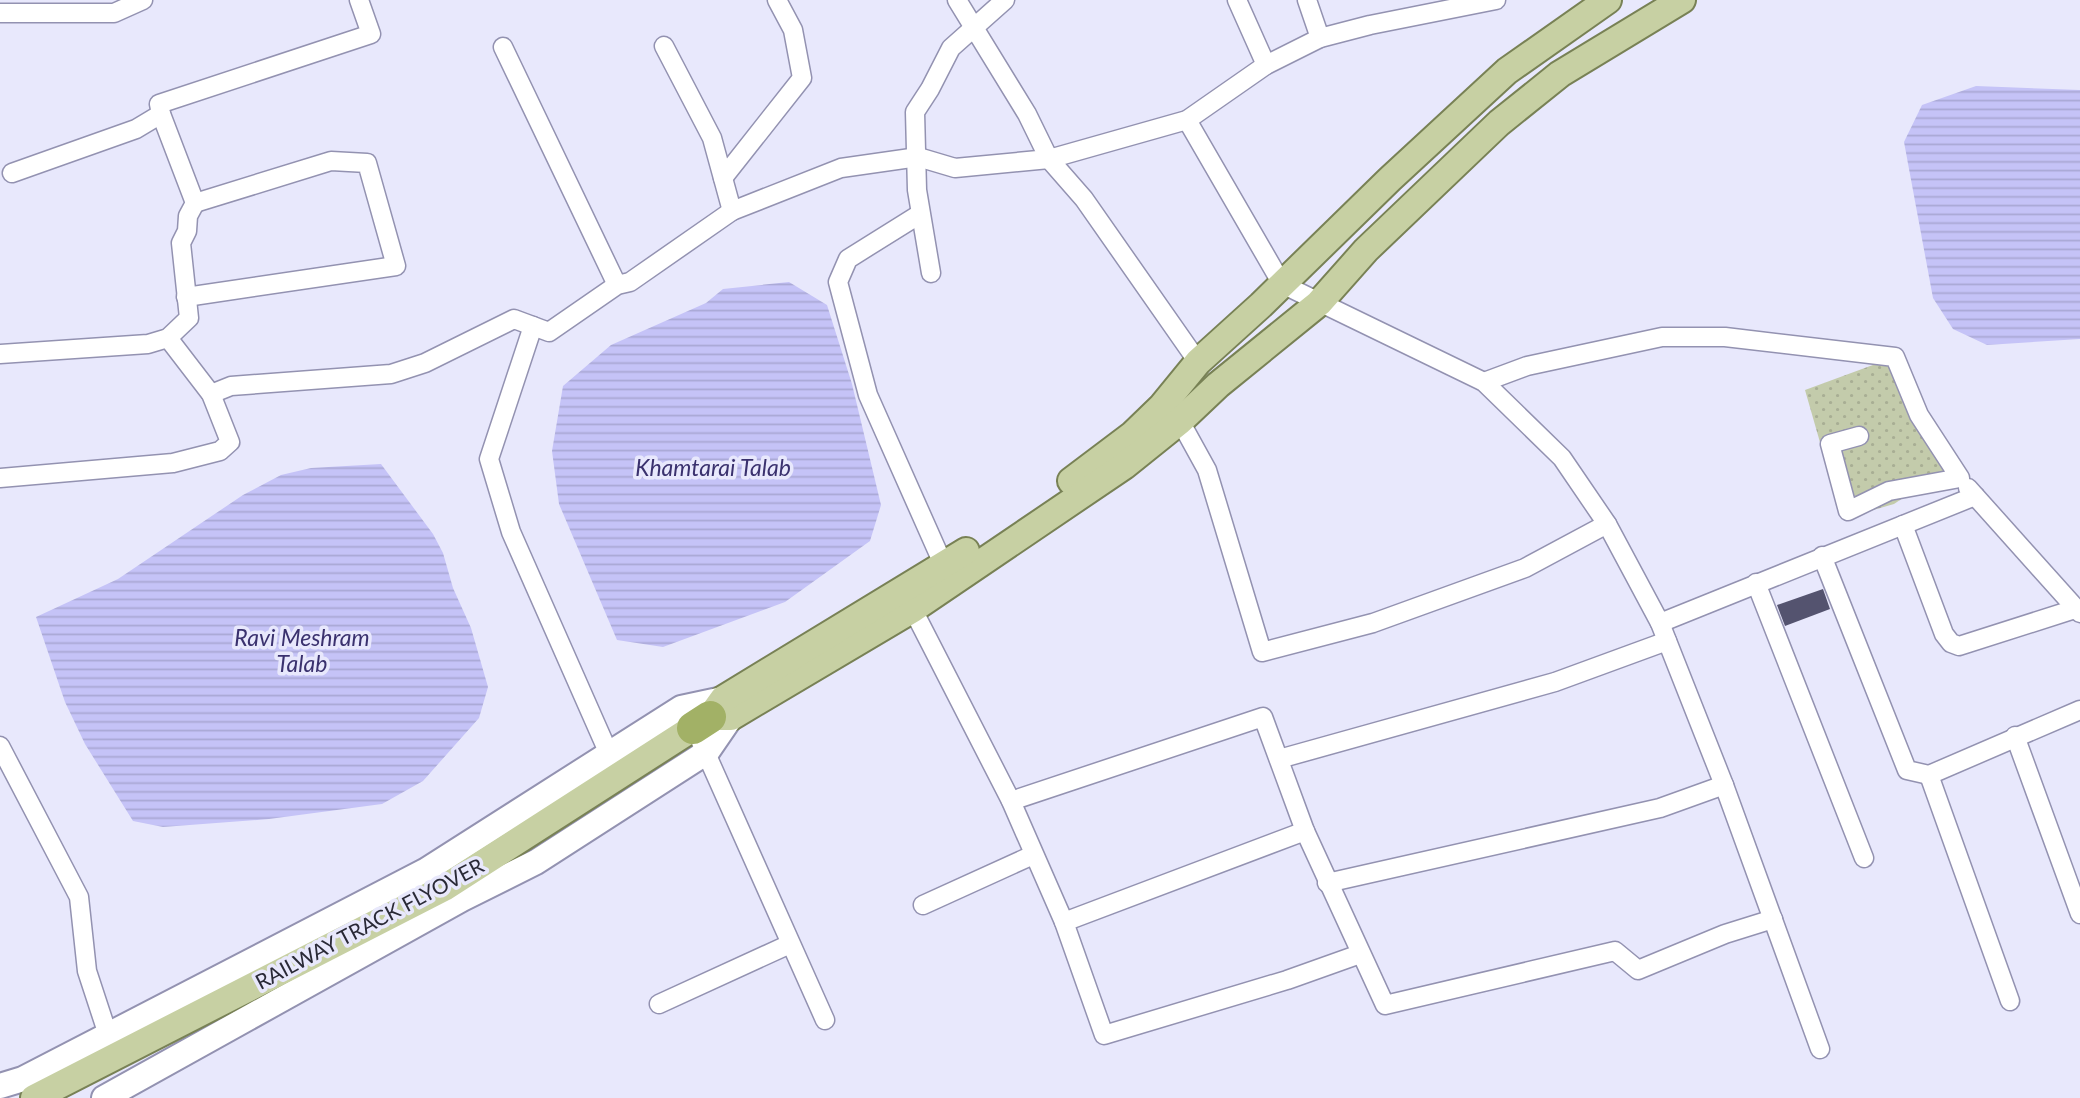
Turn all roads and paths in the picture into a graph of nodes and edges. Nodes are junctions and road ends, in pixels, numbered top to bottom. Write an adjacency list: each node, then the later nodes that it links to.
1 (143, 0): 11 (street)
2 (359, 0): 17 (street)
3 (777, 0): 22 (street)
4 (957, 0): 12 (street)
5 (1005, 0): 12 (street)
6 (1237, 0): 16 (street)
7 (1307, 0): 13 (street)
8 (1496, 0): 13 (street)
9 (1608, 0): 27 (main road)
10 (1682, 0): 30 (main road)
11 (0, 13)
12 (972, 27): 19 (street); 20 (street)
13 (1320, 38): 16 (street)
14 (664, 46): 22 (street)
15 (503, 47): 28 (street)
16 (1266, 65): 18 (street)
17 (161, 114): 21 (street); 23 (street)
18 (1187, 120): 20 (street); 27 (street)
19 (918, 157): 20 (street); 24 (street); 25 (street)
20 (1049, 159): 34 (street)
21 (12, 173)
22 (723, 178): 24 (street)
23 (195, 203): 29 (street); 29 (street)
24 (732, 211): 28 (street)
25 (920, 214): 26 (street); 45 (street)
26 (931, 273)
27 (1282, 284): 30 (street); 34 (main road)
28 (617, 285): 31 (street)
29 (186, 297): 32 (street)
30 (1320, 303): 35 (street); 37 (main road)
31 (533, 326): 36 (street); 55 (street)
32 (168, 338): 33 (street); 36 (street)
33 (0, 354)
34 (1198, 362): 37 (main road)
35 (1484, 382): 40 (street); 42 (street)
36 (211, 394): 39 (street)
37 (1171, 413): 42 (street); 45 (main road); 47 (main road)
38 (1858, 436): 40 (street)
39 (0, 478)
40 (1960, 478): 41 (street)
41 (1975, 496): 43 (street); 48 (street)
42 (1607, 524): 49 (street)
43 (1903, 525): 44 (street); 48 (street)
44 (1822, 556): 46 (street); 57 (street)
45 (944, 566): 47 (main road)
46 (1756, 583): 49 (street); 62 (street)
47 (908, 600): 52 (main road, RAILWAY TRACK FLYOVER); 59 (street)
48 (2078, 611)
49 (1660, 622): 50 (street)
50 (1667, 641): 56 (street); 58 (street)
51 (2080, 710): 53 (street)
52 (707, 720): 55 (street); 68 (street); 76 (main road, RAILWAY TRACK FLYOVER); 77 (street)
53 (2015, 737): 57 (street); 65 (street)
54 (0, 746): 73 (street)
55 (609, 754): 73 (street)
56 (1279, 759): 59 (street); 60 (street)
57 (1929, 775): 70 (street)
58 (1724, 785): 63 (street); 66 (street)
59 (1011, 801): 61 (street)
60 (1305, 831): 63 (street); 67 (street)
61 (1033, 855): 64 (street); 67 (street)
62 (1864, 858)
63 (1327, 883): 69 (street)
64 (923, 905)
65 (2080, 914)
66 (1773, 919): 69 (street); 74 (street)
67 (1064, 922): 69 (street)
68 (790, 944): 71 (street); 72 (street)
69 (1360, 954)
70 (2010, 1000)
71 (659, 1004)
72 (825, 1020)
73 (108, 1035): 75 (street)
74 (1820, 1049)
75 (0, 1086)
76 (34, 1098)
77 (104, 1098)

